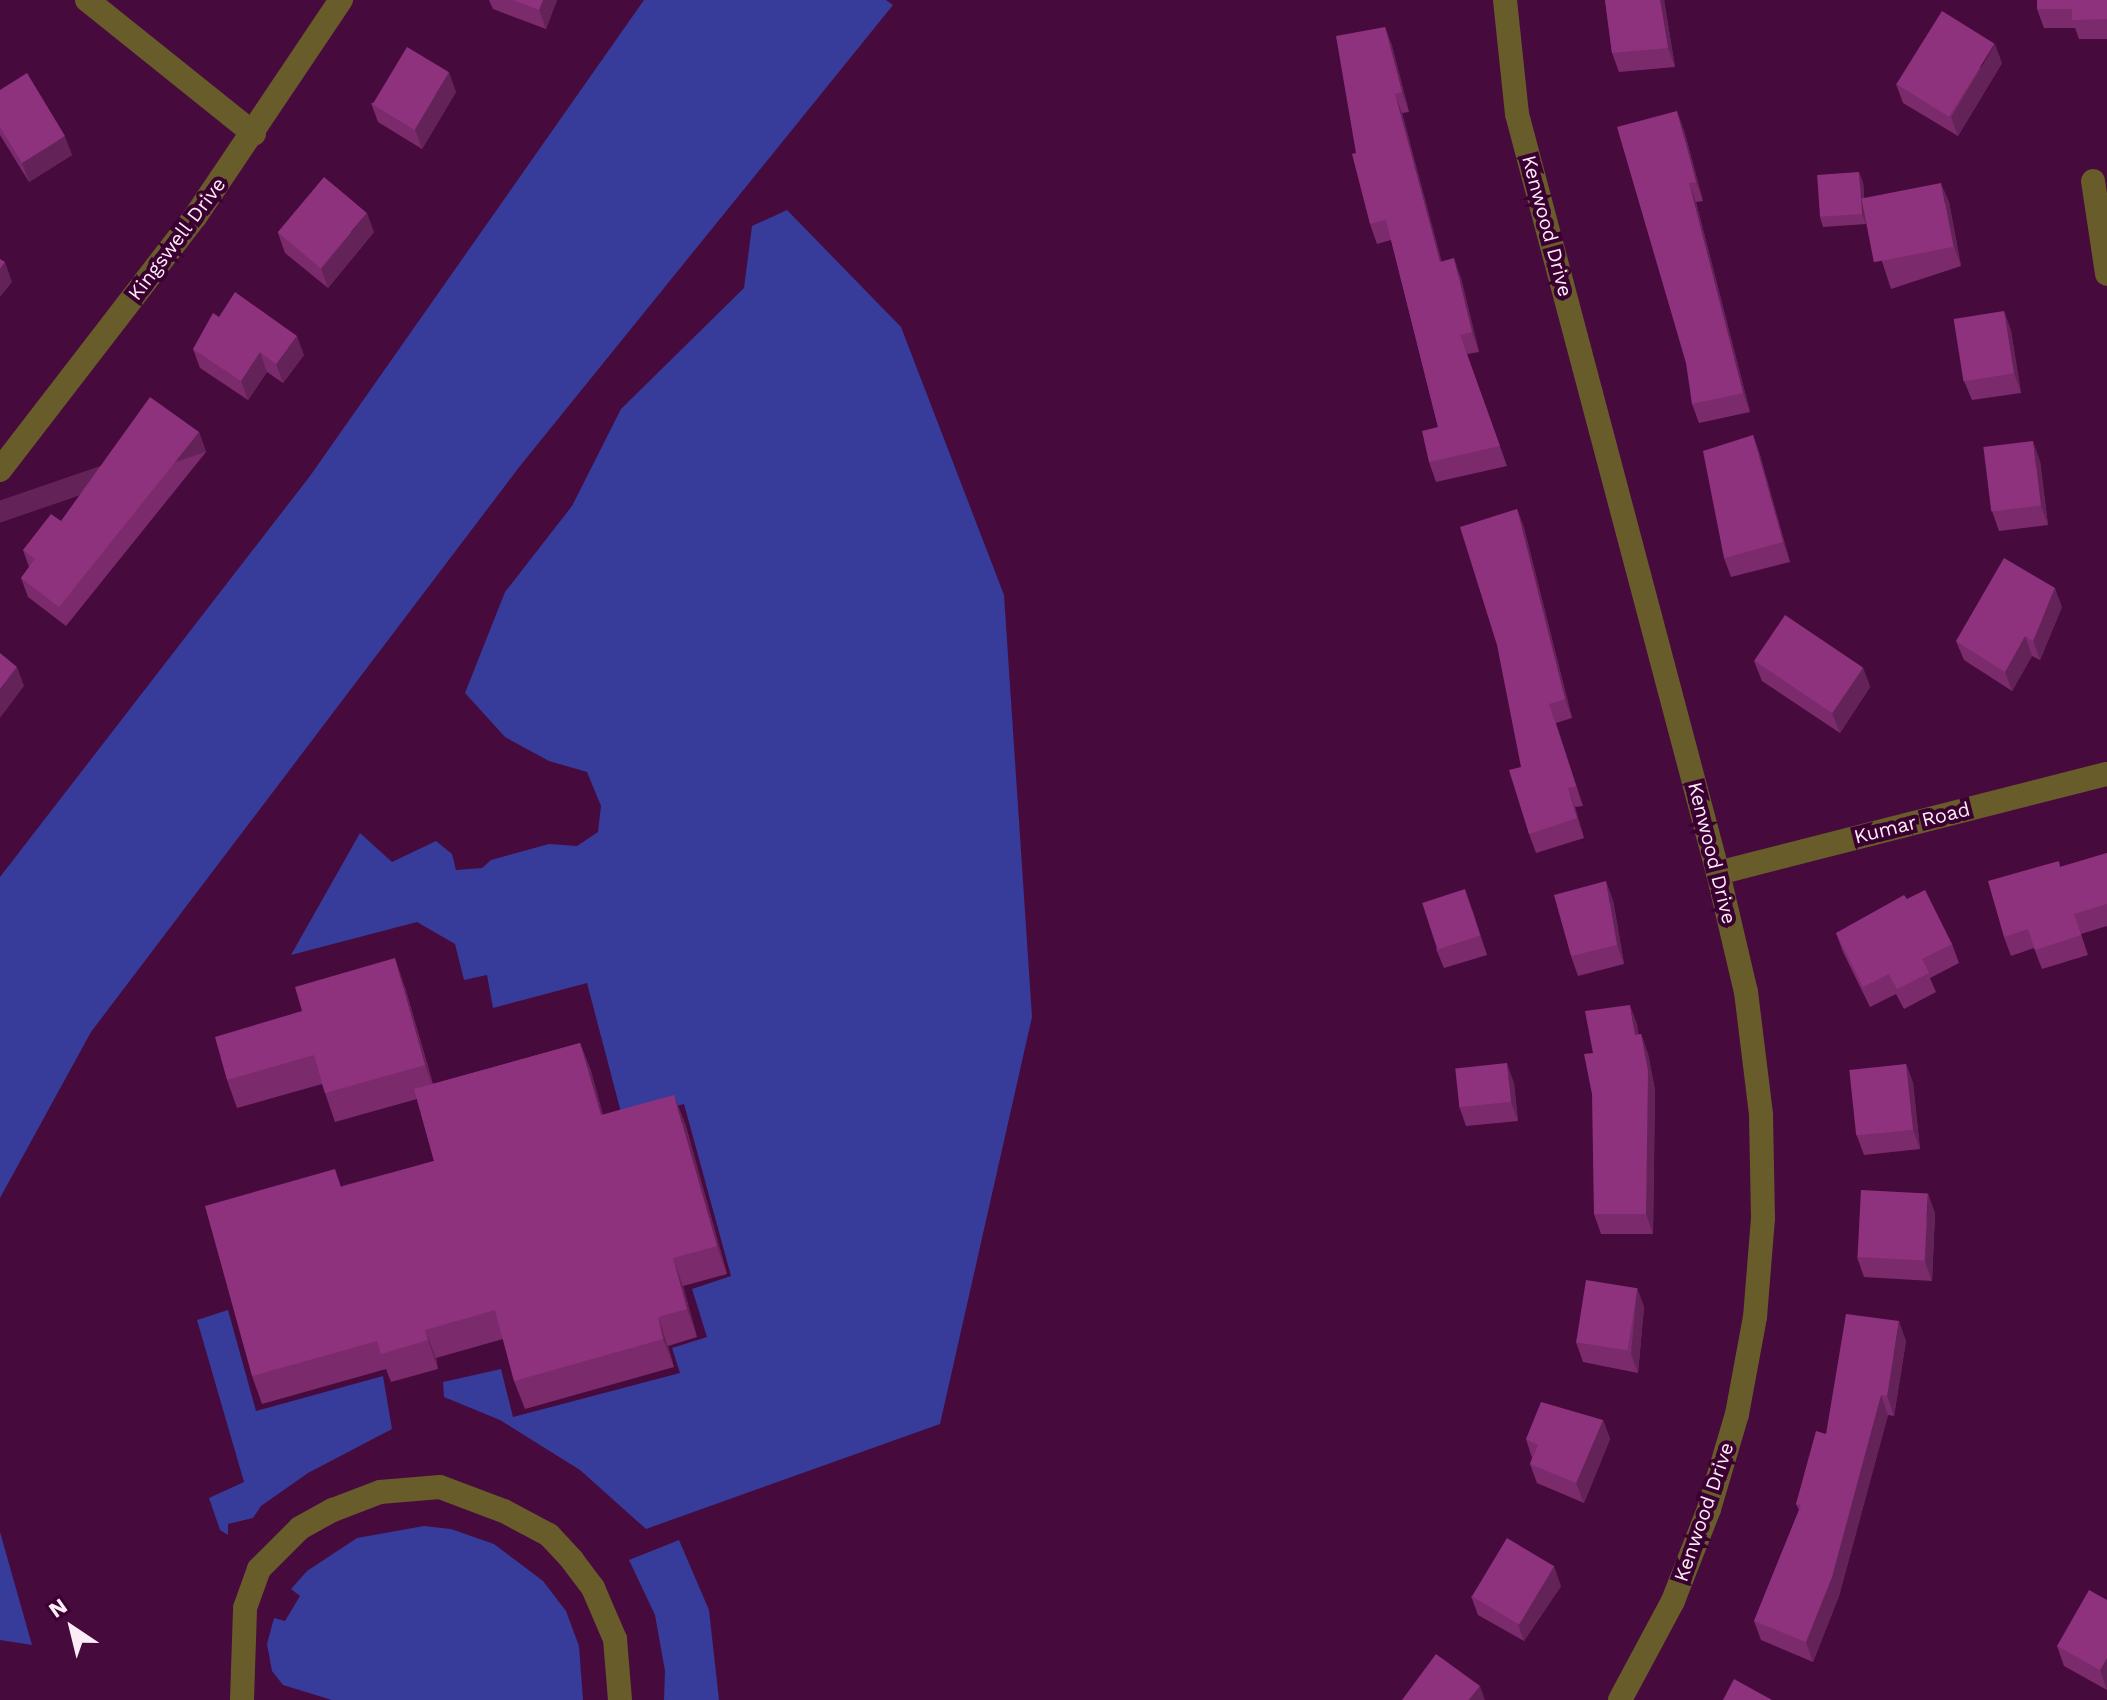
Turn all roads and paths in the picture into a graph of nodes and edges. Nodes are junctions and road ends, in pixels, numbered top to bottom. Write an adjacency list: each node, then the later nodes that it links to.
1 (87, 0): 4 (street)
2 (341, 0): 4 (street, Kingswell Drive)
3 (1505, 0): 9 (street, Kenwood Drive)
4 (254, 134): 7 (street, Kingswell Drive)
5 (2093, 181): 6 (street)
6 (2107, 274)
7 (0, 470)
8 (2107, 774): 9 (street, Kumar Road)
9 (1718, 873): 12 (street, Kenwood Drive)
10 (242, 1700): 11 (street)
11 (620, 1700)
12 (1620, 1700)

